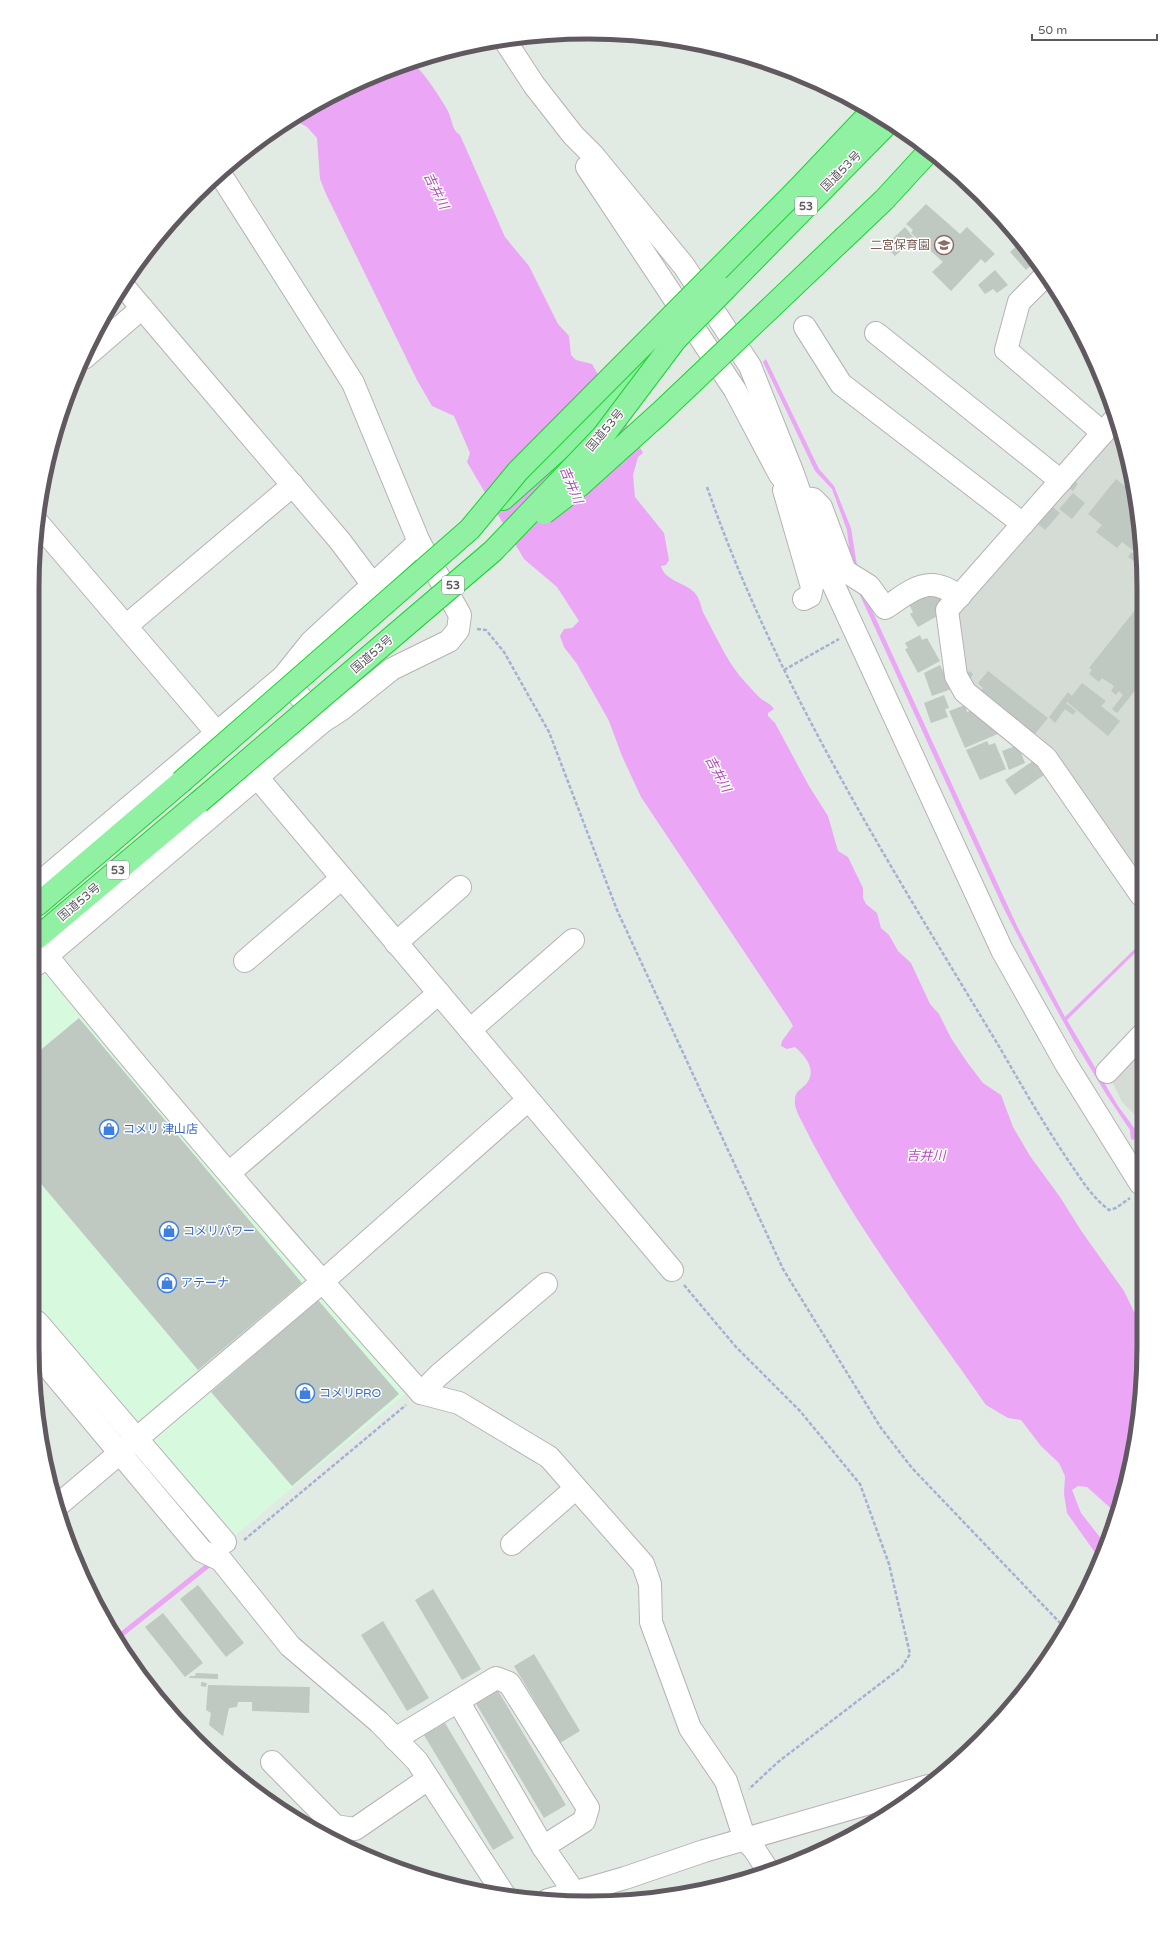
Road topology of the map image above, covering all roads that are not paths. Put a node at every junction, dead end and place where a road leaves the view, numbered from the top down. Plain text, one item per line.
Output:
1 (508, 45) edge
2 (867, 116) edge
3 (884, 127) edge
4 (573, 135) junction
5 (926, 155) edge
6 (223, 178) edge
7 (1042, 279) edge
8 (127, 291) edge
9 (142, 308) junction
10 (805, 327) dead end
11 (876, 333) dead end
12 (676, 339) junction
13 (94, 349) edge
14 (1110, 425) edge
15 (780, 475) junction
16 (1061, 481) junction
17 (293, 485) junction
18 (800, 498) junction
19 (1022, 524) junction
20 (43, 529) edge
21 (470, 529) junction
22 (419, 542) junction
23 (493, 551) junction
24 (373, 585) junction
25 (960, 596) junction
26 (804, 599) dead end
27 (126, 626) junction
28 (283, 677) junction
29 (322, 722) junction
30 (218, 733) junction
31 (257, 777) junction
32 (166, 830) junction
33 (342, 878) junction
34 (39, 883) edge
35 (460, 887) dead end
36 (1137, 889) edge
37 (39, 903) edge
38 (39, 919) edge
39 (573, 940) dead end
40 (396, 943) junction
41 (39, 951) edge
42 (245, 961) dead end
43 (439, 993) junction
44 (470, 1030) junction
45 (1137, 1040) edge
46 (1107, 1072) dead end
47 (528, 1100) junction
48 (229, 1173) junction
49 (1137, 1189) edge
50 (672, 1270) road end
51 (322, 1282) junction
52 (546, 1284) dead end
53 (39, 1324) edge
54 (39, 1357) edge
55 (421, 1393) junction
56 (137, 1439) junction
57 (120, 1454) junction
58 (576, 1489) junction
59 (62, 1502) edge
60 (512, 1544) dead end
61 (223, 1551) junction
62 (458, 1701) junction
63 (395, 1739) junction
64 (272, 1762) dead end
65 (428, 1779) junction
66 (908, 1792) edge
67 (749, 1844) junction
68 (543, 1847) junction
69 (765, 1867) edge
70 (500, 1888) edge
71 (574, 1892) junction
72 (563, 1895) edge

1 - 4 street
2 - 21 highway, bridge
3 - 12 highway, 国道53号 / 53, bridge
4 - 15 street
4 - 18 street
5 - 23 highway, bridge
6 - 22 street
7 - 14 street
8 - 9 street
9 - 13 street
9 - 17 street
10 - 19 street
11 - 16 street
12 - 21 highway, 国道53号 / 53, bridge
12 - 23 highway, 国道53号 / 53, bridge
14 - 16 street
15 - 18 street
15 - 26 street
16 - 19 street
17 - 24 street
17 - 27 street
18 - 25 street
18 - 49 street
19 - 25 street
20 - 27 street
21 - 37 highway, 国道53号 / 53, bridge
22 - 24 street
22 - 29 street
23 - 32 highway, 国道53号 / 53, bridge
24 - 28 street
25 - 36 street
27 - 30 street
28 - 29 street
28 - 30 street
29 - 31 street
30 - 34 street
31 - 33 street
31 - 41 street
32 - 38 highway
32 - 41 highway, 国道53号 / 53
33 - 40 street
33 - 42 street
35 - 40 street
39 - 44 street
40 - 43 street
41 - 48 street
43 - 44 street
43 - 48 street
44 - 47 street
45 - 46 street
47 - 50 street
47 - 51 street
48 - 51 street
51 - 55 street
51 - 56 street
52 - 55 street
53 - 56 street
54 - 57 street
55 - 58 street
56 - 57 street
56 - 61 street
57 - 59 street
57 - 61 street
58 - 60 street
58 - 67 street
61 - 63 street
62 - 63 street
62 - 68 street
62 - 68 street
63 - 65 street
64 - 65 street
65 - 70 street
66 - 67 street
67 - 69 street
67 - 71 street
68 - 71 street
71 - 72 street

